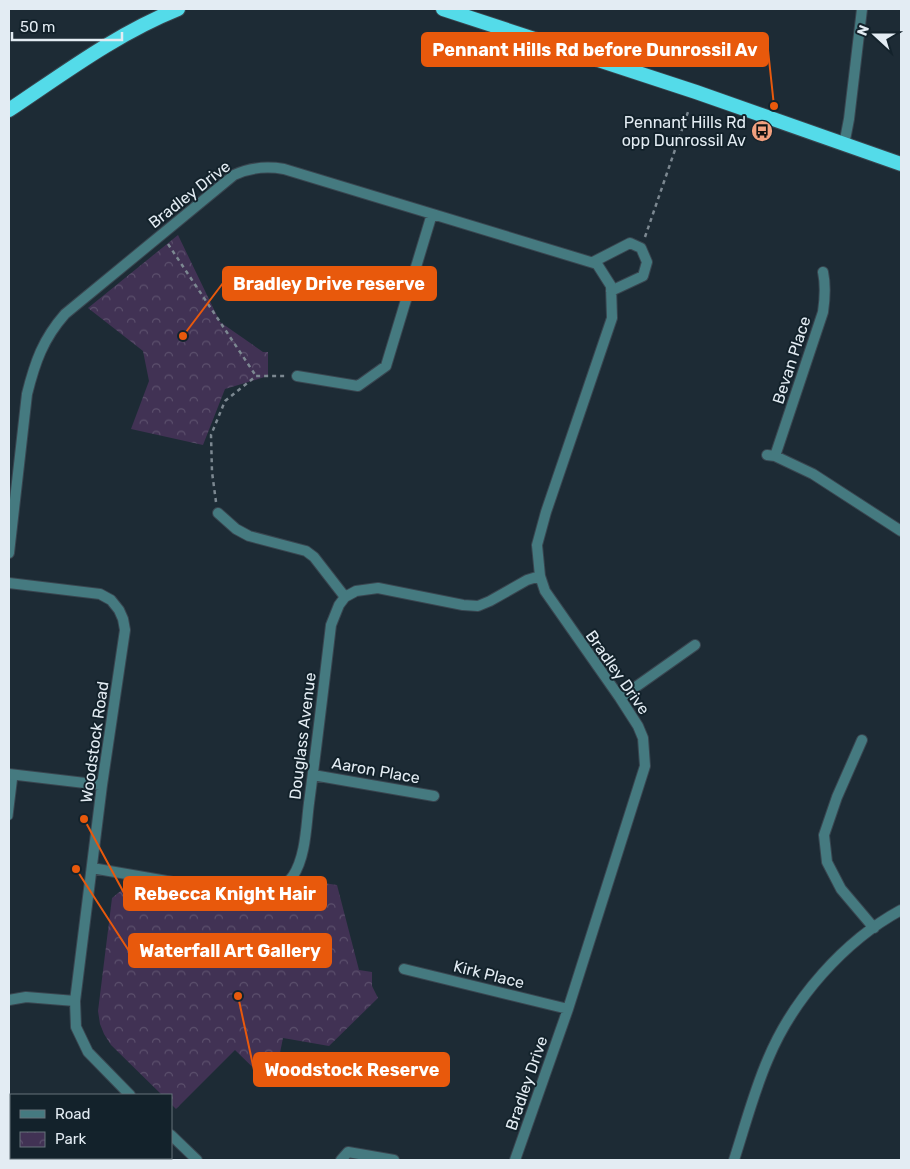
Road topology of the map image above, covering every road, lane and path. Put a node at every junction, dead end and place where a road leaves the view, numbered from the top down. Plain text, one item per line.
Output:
1 (178, 9) edge
2 (442, 9) edge
3 (862, 9) edge
4 (9, 110) edge
5 (688, 112) dead end
6 (844, 144) junction
7 (901, 164) edge
8 (432, 214) junction
9 (162, 234) junction
10 (641, 248) junction
11 (593, 262) junction
12 (823, 272) dead end
13 (612, 291) junction
14 (256, 376) junction
15 (297, 376) joint
16 (218, 513) joint
17 (901, 531) edge
18 (9, 553) edge
19 (540, 576) junction
20 (9, 583) edge
21 (345, 597) junction
22 (695, 644) dead end
23 (620, 698) junction
24 (862, 740) dead end
25 (11, 775) edge
26 (313, 775) junction
27 (102, 785) junction
28 (434, 796) dead end
29 (9, 816) edge
30 (92, 868) junction
31 (901, 910) edge
32 (874, 928) junction
33 (404, 968) dead end
34 (9, 1000) edge
35 (75, 1001) junction
36 (568, 1009) junction
37 (129, 1094) edge
38 (172, 1136) edge
39 (197, 1160) edge
40 (341, 1160) edge
41 (394, 1160) edge
42 (515, 1160) edge
43 (734, 1160) edge

1 - 4 highway
2 - 6 highway
3 - 6 street
5 - 10 path
6 - 7 highway
8 - 9 street, Bradley Drive
8 - 11 street, Bradley Drive
8 - 15 street
9 - 14 path
9 - 18 street, Bradley Drive
10 - 11 street
10 - 13 street
11 - 13 street, Bradley Drive
12 - 17 street, Bevan Place
13 - 19 street, Bradley Drive
14 - 15 path
14 - 16 path
16 - 21 street
19 - 21 street
19 - 23 street, Bradley Drive
20 - 27 street, Woodstock Road
21 - 26 street, Douglass Avenue
22 - 23 street
23 - 36 street, Bradley Drive
24 - 32 street
25 - 27 street
25 - 29 lane
26 - 28 street, Aaron Place
26 - 30 street, Douglass Avenue
27 - 30 street, Woodstock Road
30 - 35 street, Woodstock Road
31 - 32 street
32 - 43 street
33 - 36 street, Kirk Place
34 - 35 street
35 - 37 street, Woodstock Road
36 - 42 street, Bradley Drive
38 - 39 street
40 - 41 street

